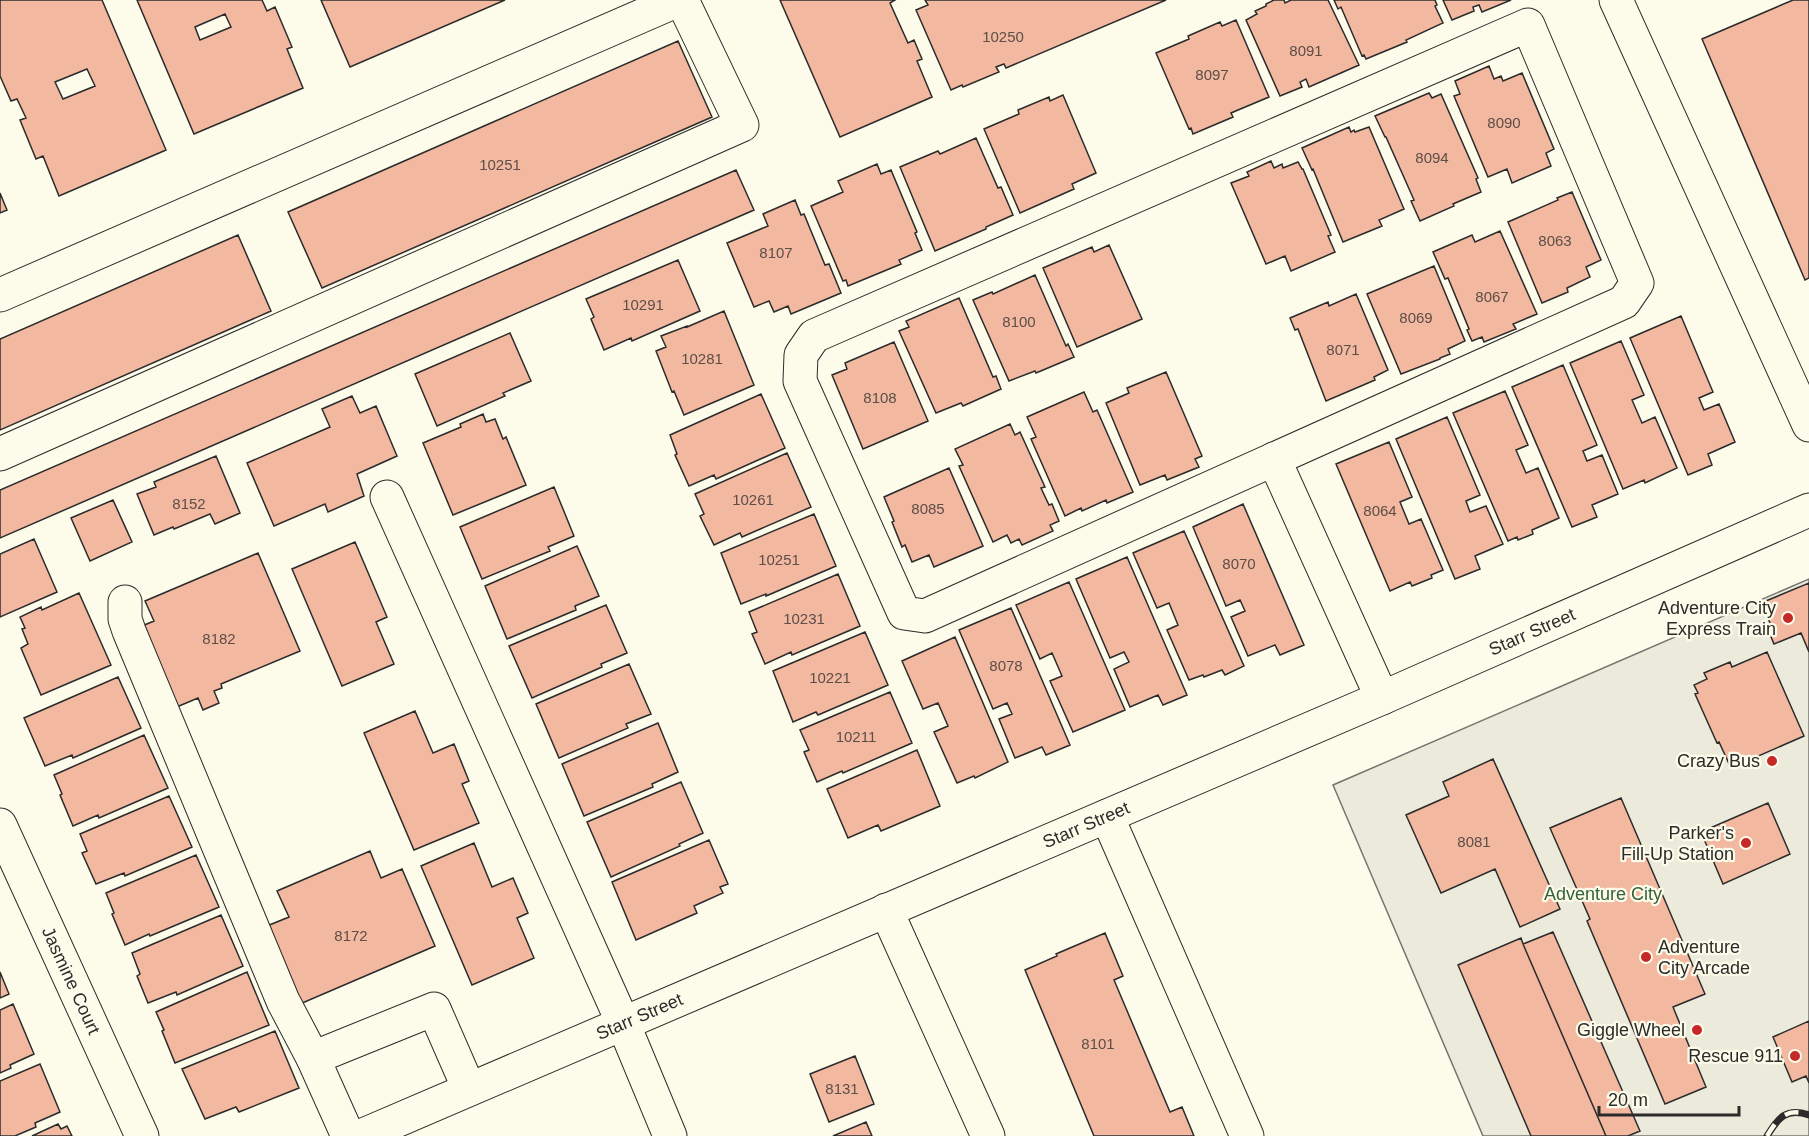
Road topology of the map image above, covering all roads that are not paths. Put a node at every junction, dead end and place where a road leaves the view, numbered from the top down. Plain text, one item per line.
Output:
1 (680, 0) edge
2 (1616, 0) edge
3 (0, 295) edge
4 (1809, 425) edge
5 (0, 454) edge
6 (1274, 459) junction
7 (387, 497) dead end
8 (1809, 510) edge
9 (125, 602) dead end
10 (1382, 698) junction
11 (1107, 816) junction
12 (0, 825) edge
13 (886, 910) junction
14 (623, 1023) junction
15 (313, 1058) junction
16 (469, 1089) junction
17 (142, 1136) edge
18 (358, 1136) edge
19 (670, 1136) edge
20 (988, 1136) edge
21 (1247, 1136) edge

1 - 3 street
1 - 5 street
2 - 4 street
6 - 6 street
6 - 10 street
7 - 14 street
8 - 10 street, Starr Street
9 - 15 street
10 - 11 street, Starr Street
11 - 13 street, Starr Street
11 - 21 street
12 - 17 street, Jasmine Court
13 - 14 street, Starr Street
13 - 20 street
14 - 16 street, Starr Street
14 - 19 street
15 - 16 street
15 - 18 street
16 - 18 street, Starr Street

